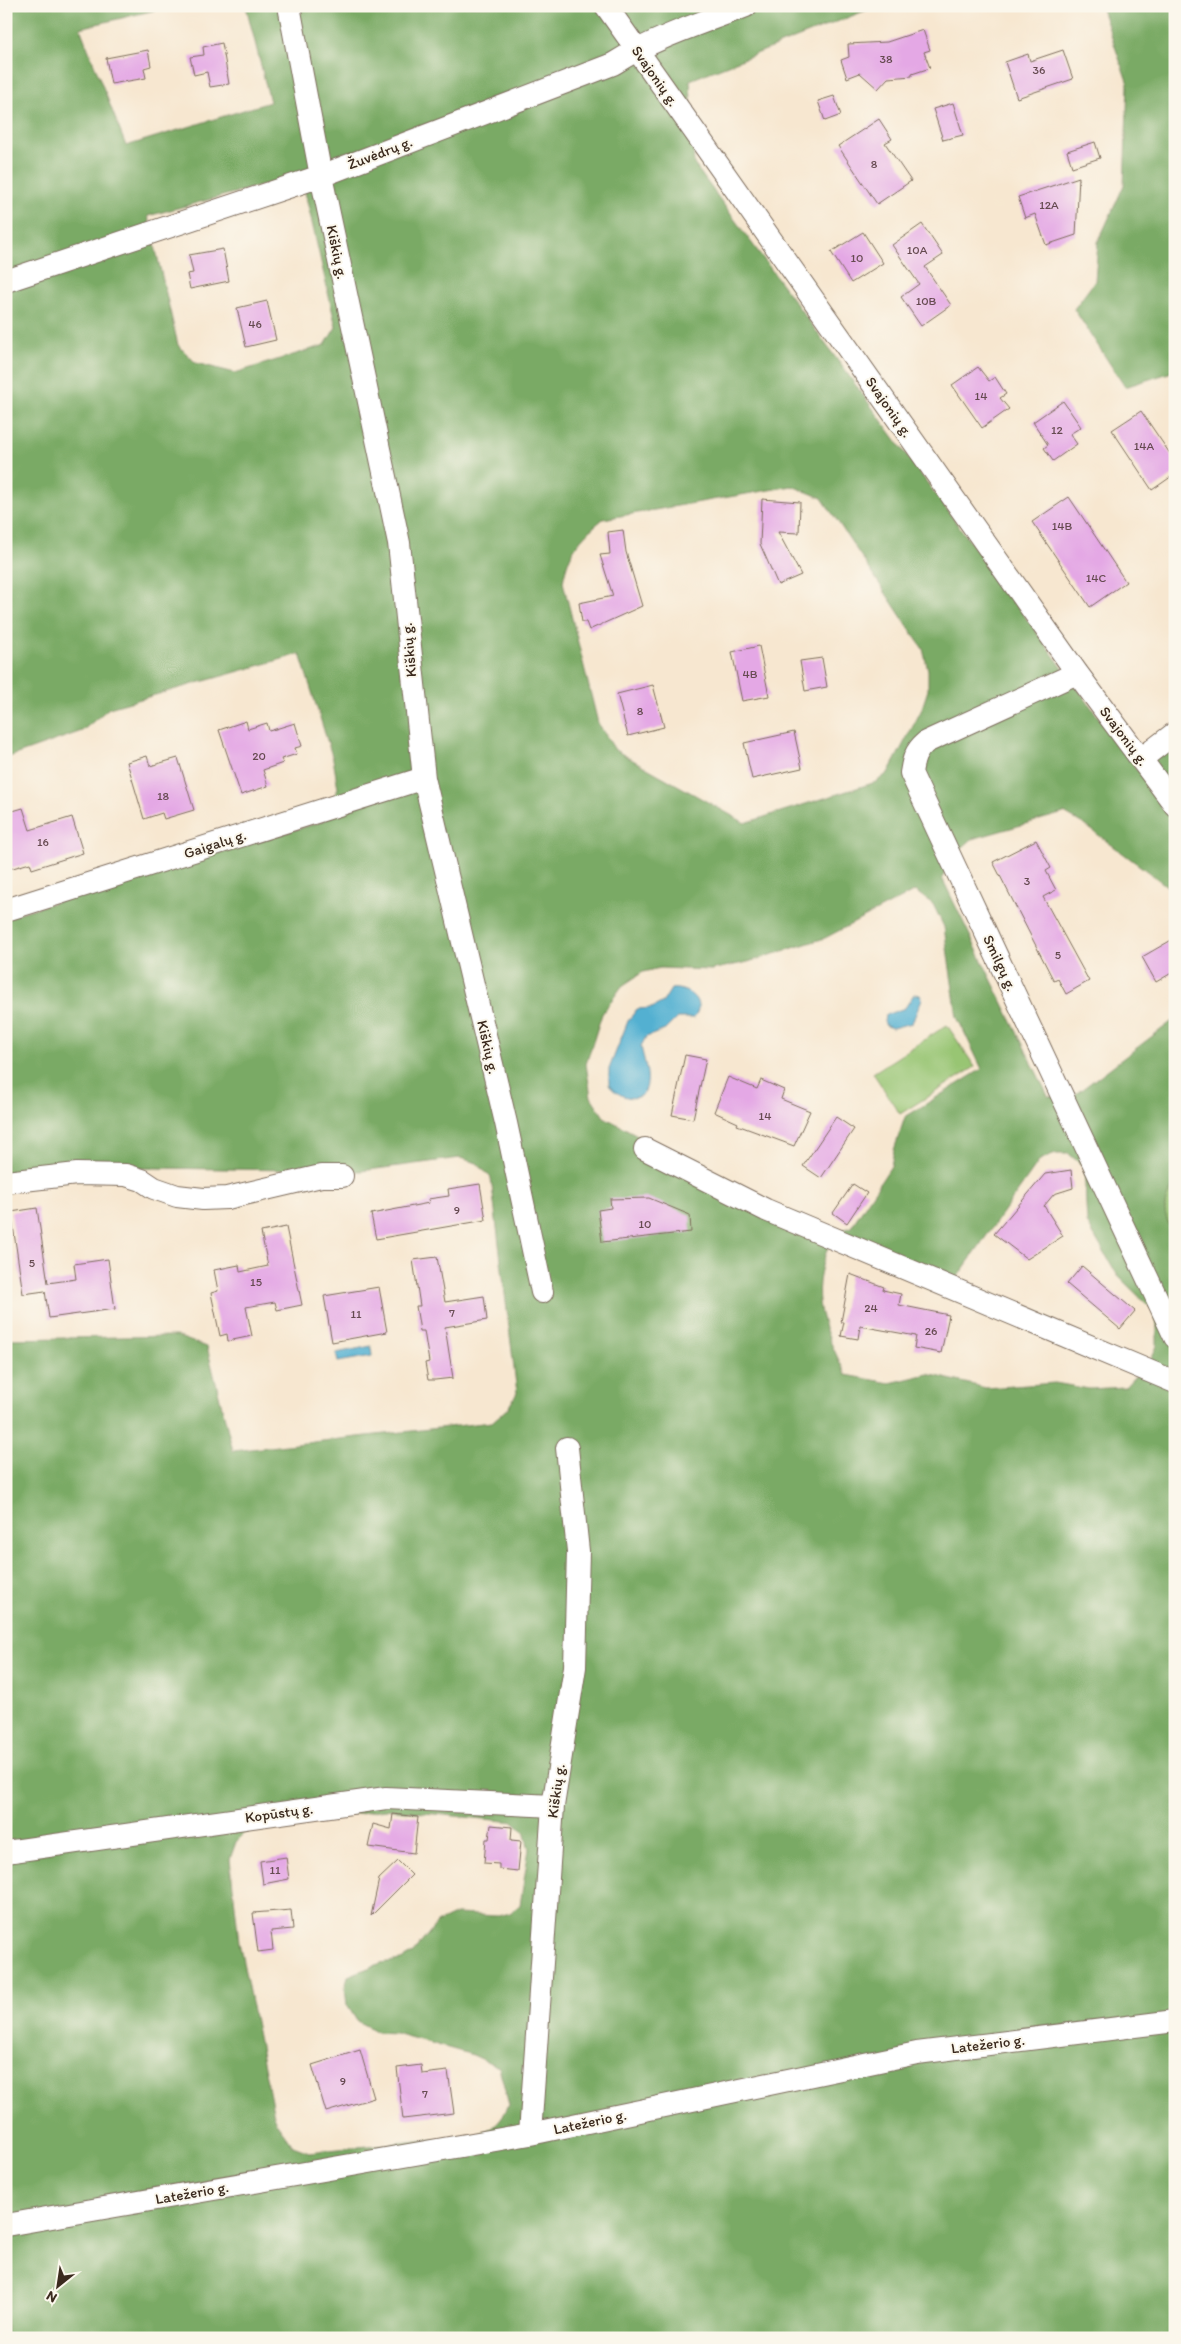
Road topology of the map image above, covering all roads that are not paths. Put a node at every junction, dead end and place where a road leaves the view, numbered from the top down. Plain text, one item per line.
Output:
1 (289, 6) edge
2 (606, 6) edge
3 (746, 6) edge
4 (636, 49) junction
5 (321, 176) junction
6 (6, 281) edge
7 (1077, 674) junction
8 (1175, 733) edge
9 (1141, 758) junction
10 (424, 778) junction
11 (1175, 805) edge
12 (6, 910) edge
13 (645, 1149) dead end
14 (342, 1176) dead end
15 (6, 1182) edge
16 (542, 1292) dead end
17 (1175, 1337) edge
18 (1175, 1382) edge
19 (567, 1448) dead end
20 (553, 1806) junction
21 (6, 1852) edge
22 (1175, 2021) edge
23 (530, 2134) junction
24 (6, 2226) edge

1 - 5 street, Kiškių g.
2 - 4 street, Svajonių g.
3 - 4 street, Žuvėdrų g.
4 - 5 street, Žuvėdrų g.
4 - 7 street, Svajonių g.
5 - 6 street, Žuvėdrų g.
5 - 10 street, Kiškių g.
7 - 9 street, Svajonių g.
7 - 17 street, Smilgų g.
8 - 9 street
9 - 11 street, Svajonių g.
10 - 12 street, Gaigalų g.
10 - 16 street, Kiškių g.
13 - 18 street
14 - 15 street
19 - 20 street, Kiškių g.
20 - 21 street, Kopūstų g.
20 - 23 street, Kiškių g.
22 - 23 street, Latežerio g.
23 - 24 street, Latežerio g.

